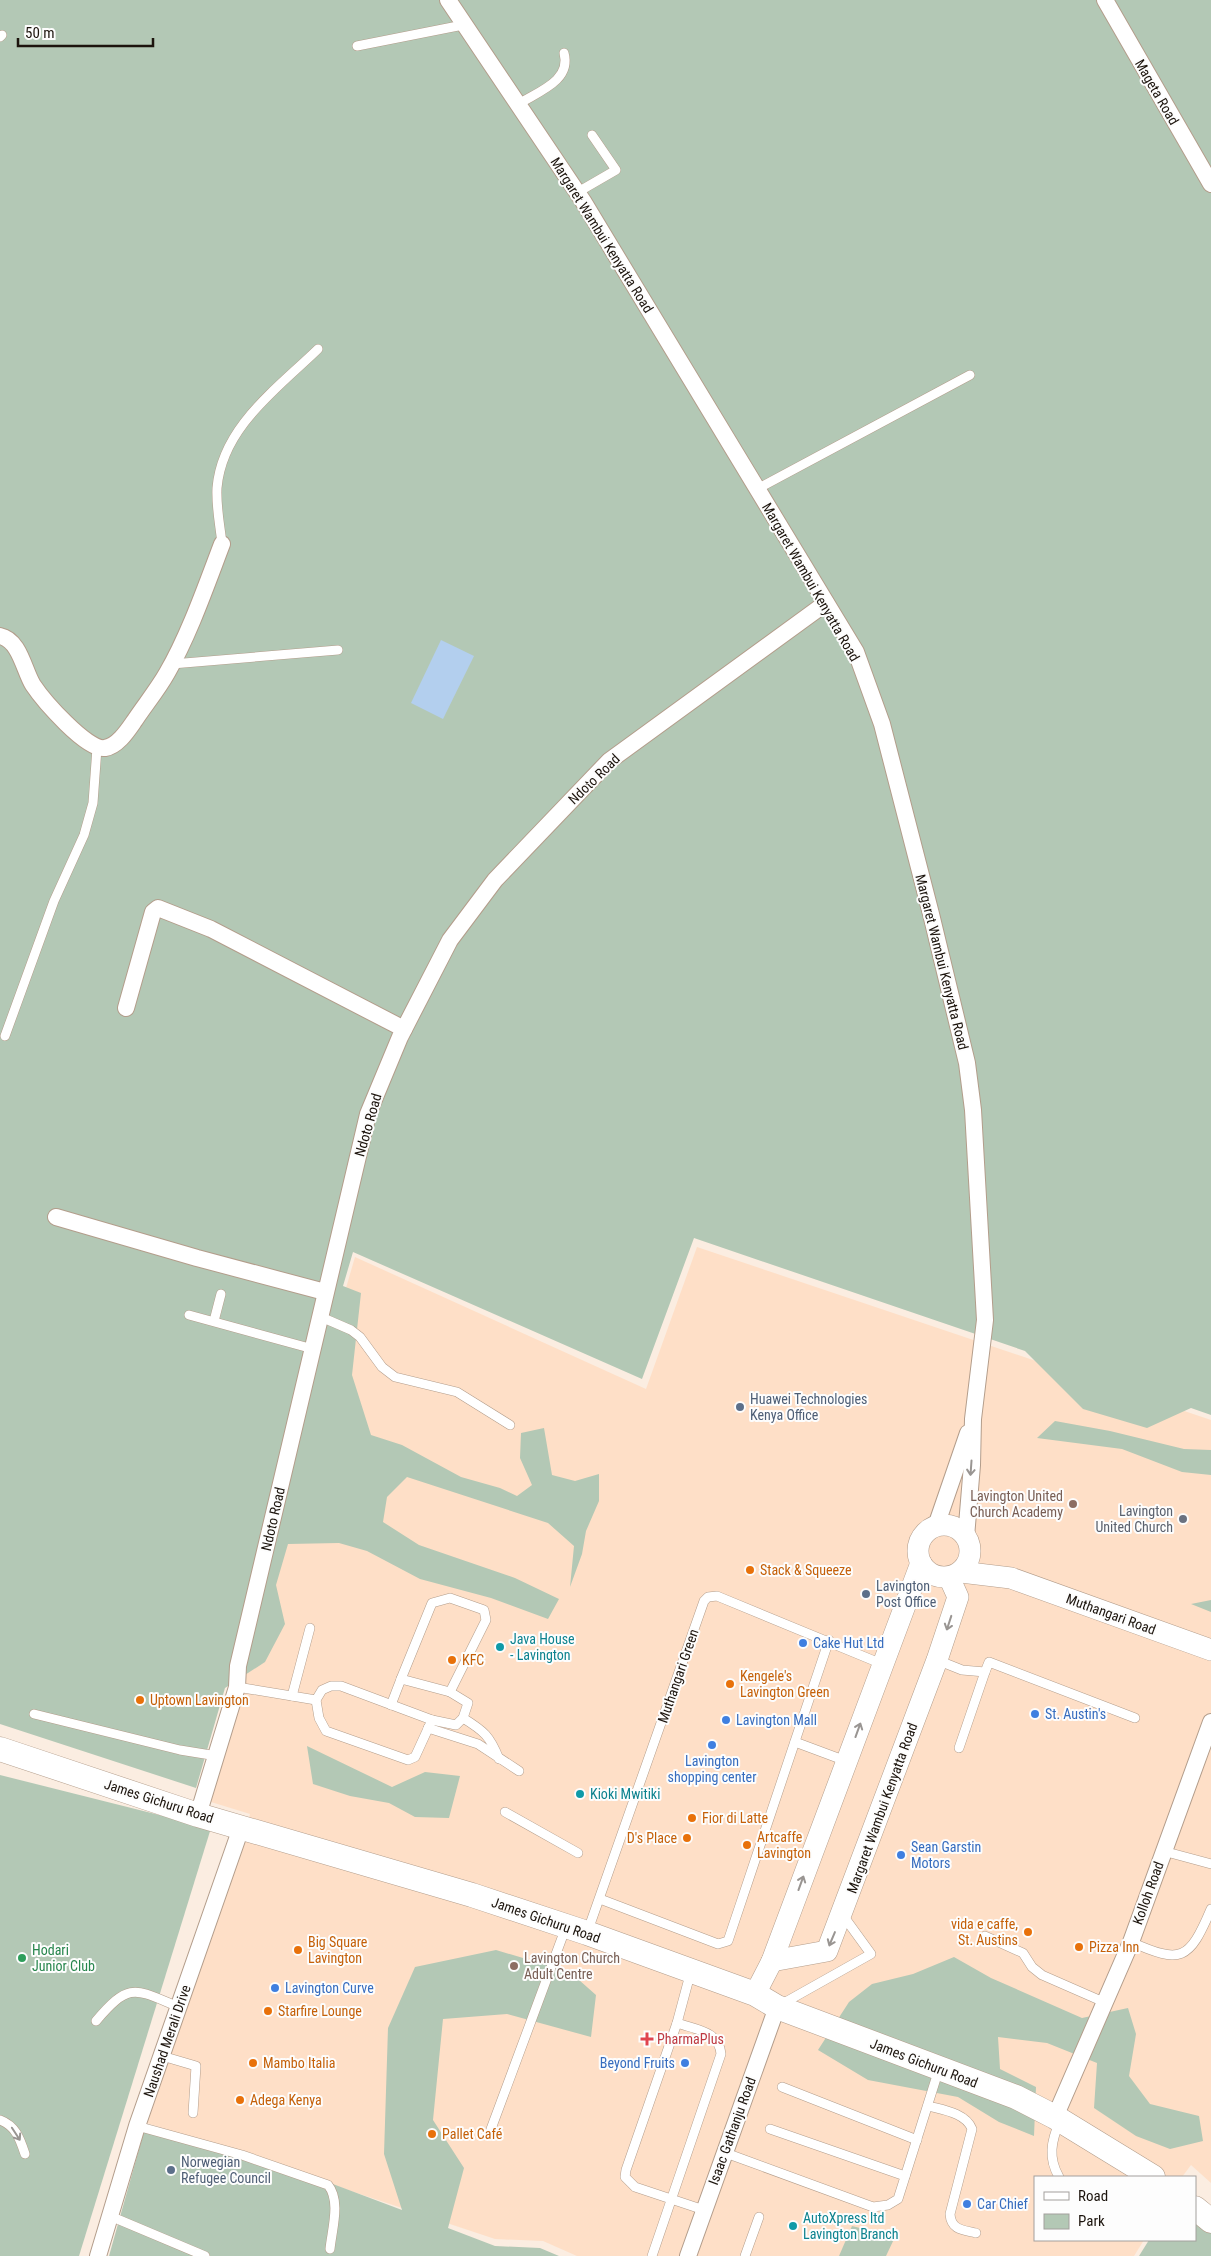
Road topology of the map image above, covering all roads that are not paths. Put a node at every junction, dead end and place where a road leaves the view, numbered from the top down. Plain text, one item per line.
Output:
1 (448, 0) edge
2 (1105, 0) edge
3 (464, 25) junction
4 (357, 46) dead end
5 (564, 53) dead end
6 (517, 104) junction
7 (592, 135) dead end
8 (1211, 184) edge
9 (578, 192) junction
10 (318, 349) dead end
11 (970, 376) dead end
12 (757, 489) junction
13 (222, 544) joint
14 (826, 603) junction
15 (0, 636) edge
16 (338, 650) dead end
17 (172, 664) junction
18 (96, 748) junction
19 (126, 1008) dead end
20 (404, 1029) junction
21 (5, 1036) dead end
22 (56, 1217) dead end
23 (325, 1292) junction
24 (221, 1294) dead end
25 (189, 1315) dead end
26 (321, 1317) junction
27 (214, 1321) junction
28 (313, 1349) junction
29 (973, 1419) junction
30 (510, 1425) dead end
31 (936, 1526) junction
32 (968, 1544) junction
33 (920, 1563) junction
34 (955, 1574) junction
35 (1011, 1578) junction
36 (310, 1628) dead end
37 (829, 1640) junction
38 (1211, 1650) edge
39 (937, 1660) junction
40 (882, 1664) junction
41 (985, 1672) junction
42 (401, 1679) junction
43 (237, 1687) junction
44 (450, 1692) junction
45 (292, 1696) junction
46 (316, 1700) junction
47 (391, 1705) junction
48 (34, 1714) dead end
49 (463, 1718) junction
50 (1135, 1718) dead end
51 (1211, 1722) edge
52 (430, 1724) junction
53 (795, 1742) junction
54 (959, 1748) dead end
55 (0, 1749) edge
56 (217, 1756) junction
57 (500, 1759) junction
58 (846, 1761) junction
59 (520, 1772) dead end
60 (505, 1812) dead end
61 (198, 1815) junction
62 (241, 1828) junction
63 (1163, 1851) junction
64 (578, 1853) dead end
65 (1211, 1864) edge
66 (600, 1899) junction
67 (1211, 1909) edge
68 (842, 1914) junction
69 (576, 1930) junction
70 (985, 1936) dead end
71 (1131, 1942) junction
72 (772, 1961) junction
73 (691, 1971) junction
74 (755, 1994) junction
75 (1106, 2003) junction
76 (179, 2007) junction
77 (777, 2007) junction
78 (96, 2021) dead end
79 (678, 2023) junction
80 (162, 2056) junction
81 (939, 2068) junction
82 (782, 2087) dead end
83 (928, 2106) junction
84 (194, 2113) dead end
85 (1058, 2119) junction
86 (0, 2120) edge
87 (137, 2126) junction
88 (491, 2129) dead end
89 (770, 2129) dead end
90 (917, 2140) junction
91 (723, 2152) junction
92 (25, 2154) dead end
93 (1145, 2175) edge
94 (905, 2176) junction
95 (1058, 2176) edge
96 (671, 2200) junction
97 (1196, 2209) edge
98 (704, 2210) junction
99 (110, 2216) junction
100 (759, 2217) dead end
101 (1211, 2221) edge
102 (976, 2233) dead end
103 (330, 2249) dead end
104 (98, 2256) edge
105 (205, 2256) edge
106 (652, 2256) edge
107 (688, 2256) edge
108 (745, 2256) edge

1 - 3 street, Margaret Wambui Kenyatta Road
2 - 8 street, Mageta Road
3 - 4 lane
3 - 6 street, Margaret Wambui Kenyatta Road
5 - 6 lane
6 - 9 street, Margaret Wambui Kenyatta Road
7 - 9 lane
9 - 12 street, Margaret Wambui Kenyatta Road
10 - 13 lane
11 - 12 lane
12 - 14 street, Margaret Wambui Kenyatta Road
13 - 17 street
14 - 20 street, Ndoto Road
14 - 29 street, Margaret Wambui Kenyatta Road
15 - 18 street
16 - 17 lane
17 - 18 street
18 - 21 lane
19 - 20 street
20 - 23 street, Ndoto Road
22 - 23 street
23 - 26 street, Ndoto Road
24 - 27 lane
25 - 27 lane
26 - 28 street, Ndoto Road
26 - 30 lane
27 - 28 lane
28 - 43 street, Ndoto Road
29 - 31 street, Margaret Wambui Kenyatta Road
29 -> 32 street, Margaret Wambui Kenyatta Road
31 - 32 street
31 - 33 street
32 - 34 street
32 - 35 street, Muthangari Road
33 - 34 street
33 - 40 street
34 - 35 street, Muthangari Road
34 -> 39 street, Margaret Wambui Kenyatta Road
35 - 38 street, Muthangari Road
36 - 45 lane
37 - 40 lane, Muthangari Green
37 - 53 lane
37 - 66 lane, Muthangari Green
39 - 41 lane
39 - 68 street, Margaret Wambui Kenyatta Road
58 -> 40 street
41 - 50 lane
41 - 54 lane
42 - 44 lane
42 - 44 lane
42 - 47 lane
43 - 45 lane
43 - 56 street, Ndoto Road
44 - 49 lane
45 - 46 lane
46 - 47 lane
46 - 52 lane
47 - 52 lane
48 - 56 lane
49 - 52 lane
49 - 57 lane
51 - 63 street, Kolloh Road
52 - 57 lane
53 - 58 lane
53 - 66 lane
55 - 61 main road, James Gichuru Road
56 - 61 street, Ndoto Road
57 - 59 lane
72 -> 58 street
60 - 64 lane
61 - 62 main road, James Gichuru Road
62 - 69 main road, James Gichuru Road
62 - 76 street, Naushad Merali Drive
63 - 65 lane
63 - 71 street, Kolloh Road
66 - 69 lane, Muthangari Green
67 - 71 lane
68 -> 72 street, Margaret Wambui Kenyatta Road
68 - 77 lane
69 - 73 main road, James Gichuru Road
69 - 88 lane, Muthangari Green
70 - 75 lane
71 - 75 street, Kolloh Road
72 - 74 street
73 - 74 main road, James Gichuru Road
73 - 79 lane
74 - 77 main road, James Gichuru Road
75 - 85 street, Kolloh Road
76 - 78 lane
76 - 80 street, Naushad Merali Drive
77 - 81 main road, James Gichuru Road
77 - 91 street, Isaac Gathanju Road
79 - 96 lane
79 - 96 lane
80 - 84 lane
80 - 87 street, Naushad Merali Drive
81 - 83 lane
81 - 85 main road, James Gichuru Road
82 - 90 lane
83 - 90 lane
83 - 102 lane
85 - 93 main road, James Gichuru Road
85 - 95 lane
86 -> 92 lane
87 - 99 street, Naushad Merali Drive
87 - 103 lane
89 - 94 lane
90 - 94 lane
91 - 94 lane
91 - 98 street, Isaac Gathanju Road
96 - 98 lane
96 - 106 lane
97 - 101 main road
98 - 107 street, Isaac Gathanju Road
99 - 104 street, Naushad Merali Drive
99 - 105 lane
100 - 108 lane

